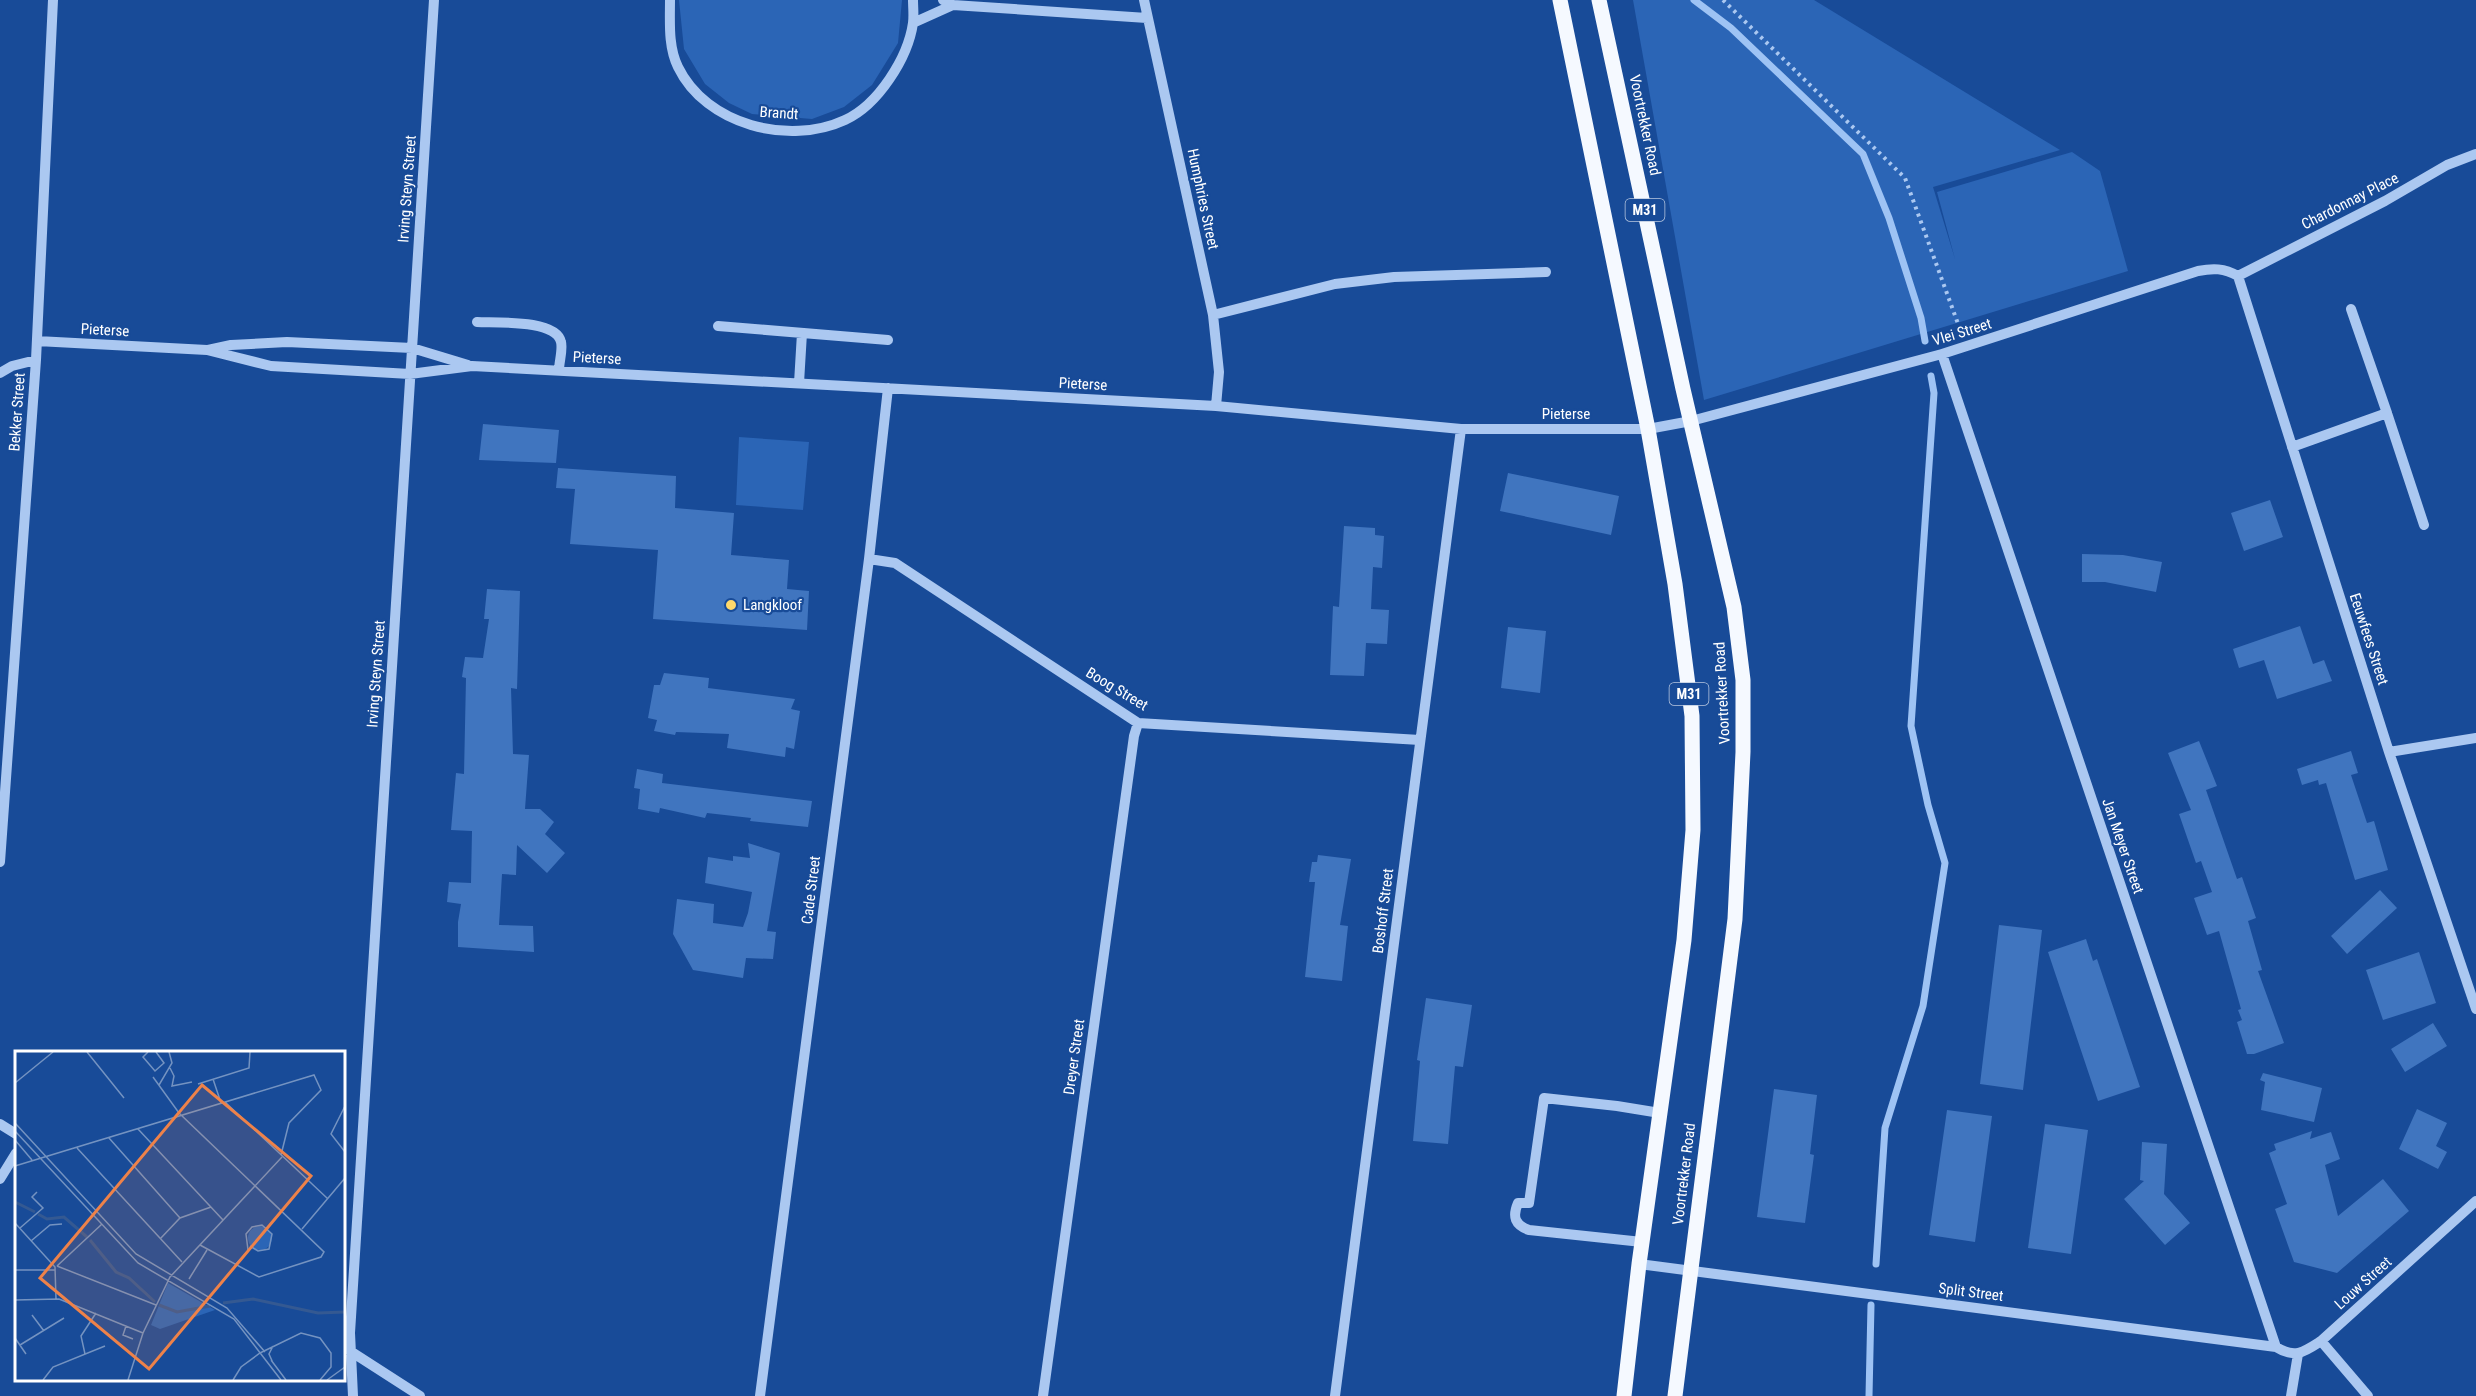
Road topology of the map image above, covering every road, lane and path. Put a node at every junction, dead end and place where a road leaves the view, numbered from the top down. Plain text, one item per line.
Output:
1 (53, 0) edge
2 (434, 0) edge
3 (670, 0) edge
4 (913, 0) edge
5 (1144, 0) edge
6 (1560, 0) edge
7 (1599, 0) edge
8 (1723, 0) edge
9 (948, 2) edge
10 (1147, 18) junction
11 (913, 23) junction
12 (2476, 154) edge
13 (1546, 272) dead end
14 (2238, 276) junction
15 (2351, 309) dead end
16 (1213, 315) junction
17 (477, 322) dead end
18 (718, 326) dead end
19 (802, 333) junction
20 (888, 340) dead end
21 (37, 341) junction
22 (1966, 346) junction
23 (412, 348) junction
24 (207, 350) junction
25 (1942, 354) junction
26 (36, 360) junction
27 (472, 366) junction
28 (558, 370) junction
29 (0, 373) edge
30 (410, 374) junction
31 (799, 383) junction
32 (888, 388) junction
33 (1216, 406) junction
34 (2387, 413) junction
35 (1691, 421) junction
36 (1461, 429) junction
37 (1648, 429) junction
38 (2292, 447) junction
39 (2424, 525) dead end
40 (869, 559) junction
41 (1138, 723) junction
42 (2476, 738) edge
43 (1420, 740) junction
44 (2390, 752) junction
45 (0, 862) edge
46 (2476, 1009) edge
47 (1660, 1113) junction
48 (0, 1124) edge
49 (15, 1133) edge
50 (15, 1155) edge
51 (0, 1179) edge
52 (2476, 1201) edge
53 (1642, 1242) junction
54 (1639, 1264) junction
55 (1690, 1270) junction
56 (2321, 1341) junction
57 (2276, 1347) junction
58 (346, 1348) edge
59 (2298, 1354) junction
60 (353, 1396) edge
61 (420, 1396) edge
62 (760, 1396) edge
63 (1043, 1396) edge
64 (1335, 1396) edge
65 (1624, 1396) edge
66 (1675, 1396) edge
67 (2291, 1396) edge
68 (2368, 1396) edge

1 - 21 street, Bekker Street
2 - 23 street, Irving Steyn Street
3 - 11 street, Brandt
4 - 11 street, Brandt
5 - 10 street, Humphries Street
6 - 37 main road, Voortrekker Road / M31
7 - 35 main road, Voortrekker Road / M31
8 - 22 path
9 - 10 street
9 - 11 street
10 - 16 street, Humphries Street
12 - 14 street, Chardonnay Place
13 - 16 street
14 - 22 street, Vlei Street
14 - 38 street, Eeuwfees Street
15 - 34 street
16 - 33 street, Humphries Street
17 - 28 street
18 - 19 street
19 - 20 street
19 - 31 street
21 - 24 street, Pieterse
21 - 26 street, Bekker Street
22 - 25 street, Vlei Street
23 - 24 street, Pieterse
23 - 27 street, Pieterse
23 - 30 street, Irving Steyn Street
24 - 30 street, Pieterse
25 - 35 street, Vlei Street
25 - 57 street, Jan Meyer Street
26 - 29 street
26 - 45 street, Bekker Street
27 - 28 street, Pieterse
27 - 30 street, Pieterse
28 - 31 street, Pieterse
30 - 58 street, Irving Steyn Street
31 - 32 street, Pieterse
32 - 33 street, Pieterse
32 - 40 street, Cade Street
33 - 36 street, Pieterse
34 - 38 street
34 - 39 street
35 - 37 street, Pieterse
35 - 55 main road, Voortrekker Road / M31
36 - 37 street, Pieterse
36 - 43 street, Boshoff Street
37 - 47 main road, Voortrekker Road / M31
38 - 44 street, Eeuwfees Street
40 - 41 street, Boog Street
40 - 62 street, Cade Street
41 - 43 street, Boog Street
41 - 63 street, Dreyer Street
42 - 44 street
43 - 64 street, Boshoff Street
44 - 46 street, Eeuwfees Street
47 - 53 main road, Voortrekker Road / M31
47 - 53 street
48 - 49 street
50 - 51 street
52 - 56 street, Louw Street
53 - 54 main road, Voortrekker Road / M31
54 - 55 street, Split Street
54 - 65 main road, Voortrekker Road / M31
55 - 57 street, Split Street
55 - 66 main road, Voortrekker Road / M31
56 - 59 street, Louw Street
56 - 68 street
57 - 59 street, Split Street
58 - 60 street, Irving Steyn Street
58 - 61 street
59 - 67 street

